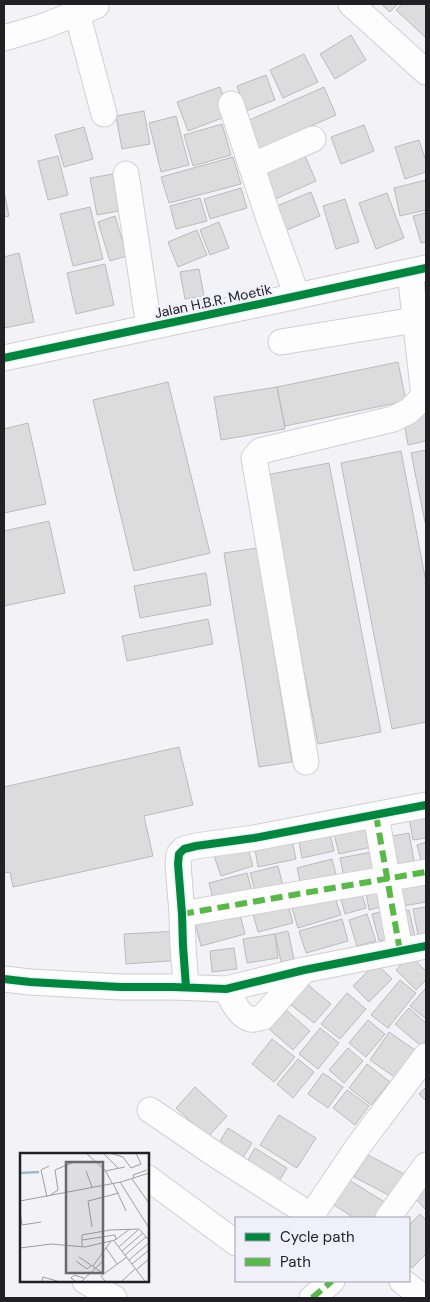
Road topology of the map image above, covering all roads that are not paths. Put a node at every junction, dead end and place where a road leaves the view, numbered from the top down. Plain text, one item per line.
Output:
1 (351, 4) edge
2 (8, 38) edge
3 (426, 72) edge
4 (231, 104) dead end
5 (104, 114) dead end
6 (314, 139) dead end
7 (251, 166) junction
8 (126, 174) dead end
9 (419, 269) edge
10 (298, 296) junction
11 (149, 327) junction
12 (419, 328) edge
13 (281, 342) dead end
14 (4, 358) edge
15 (425, 396) edge
16 (306, 762) dead end
17 (426, 805) edge
18 (376, 815) junction
19 (426, 872) edge
20 (387, 878) junction
21 (182, 914) junction
22 (426, 946) edge
23 (400, 951) junction
24 (304, 970) junction
25 (4, 979) edge
26 (186, 987) junction
27 (226, 989) junction
28 (426, 1056) edge
29 (150, 1110) dead end
30 (426, 1165) edge
31 (149, 1179) edge
32 (304, 1215) edge
33 (389, 1217) edge
34 (235, 1242) edge
35 (87, 1282) edge
36 (331, 1282) edge
37 (403, 1282) edge
38 (114, 1298) edge
39 (312, 1298) edge
40 (424, 1298) edge

1 - 3 street
2 - 5 street
4 - 7 street
6 - 7 street
7 - 10 street
8 - 11 street
9 - 10 street, Jalan H.B.R. Moetik
9 - 12 street
10 - 11 street, Jalan H.B.R. Moetik
11 - 14 street, Jalan H.B.R. Moetik
12 - 13 street
12 - 15 street
15 - 16 street
17 - 18 street
18 - 20 street
18 - 21 street
19 - 20 street
20 - 21 street
20 - 23 street
21 - 26 street
22 - 23 street
23 - 24 street
24 - 27 street
24 - 27 street
25 - 26 street
26 - 27 street
28 - 32 street
29 - 32 street
30 - 33 street
31 - 34 street
35 - 38 street
36 - 39 street
37 - 40 street

